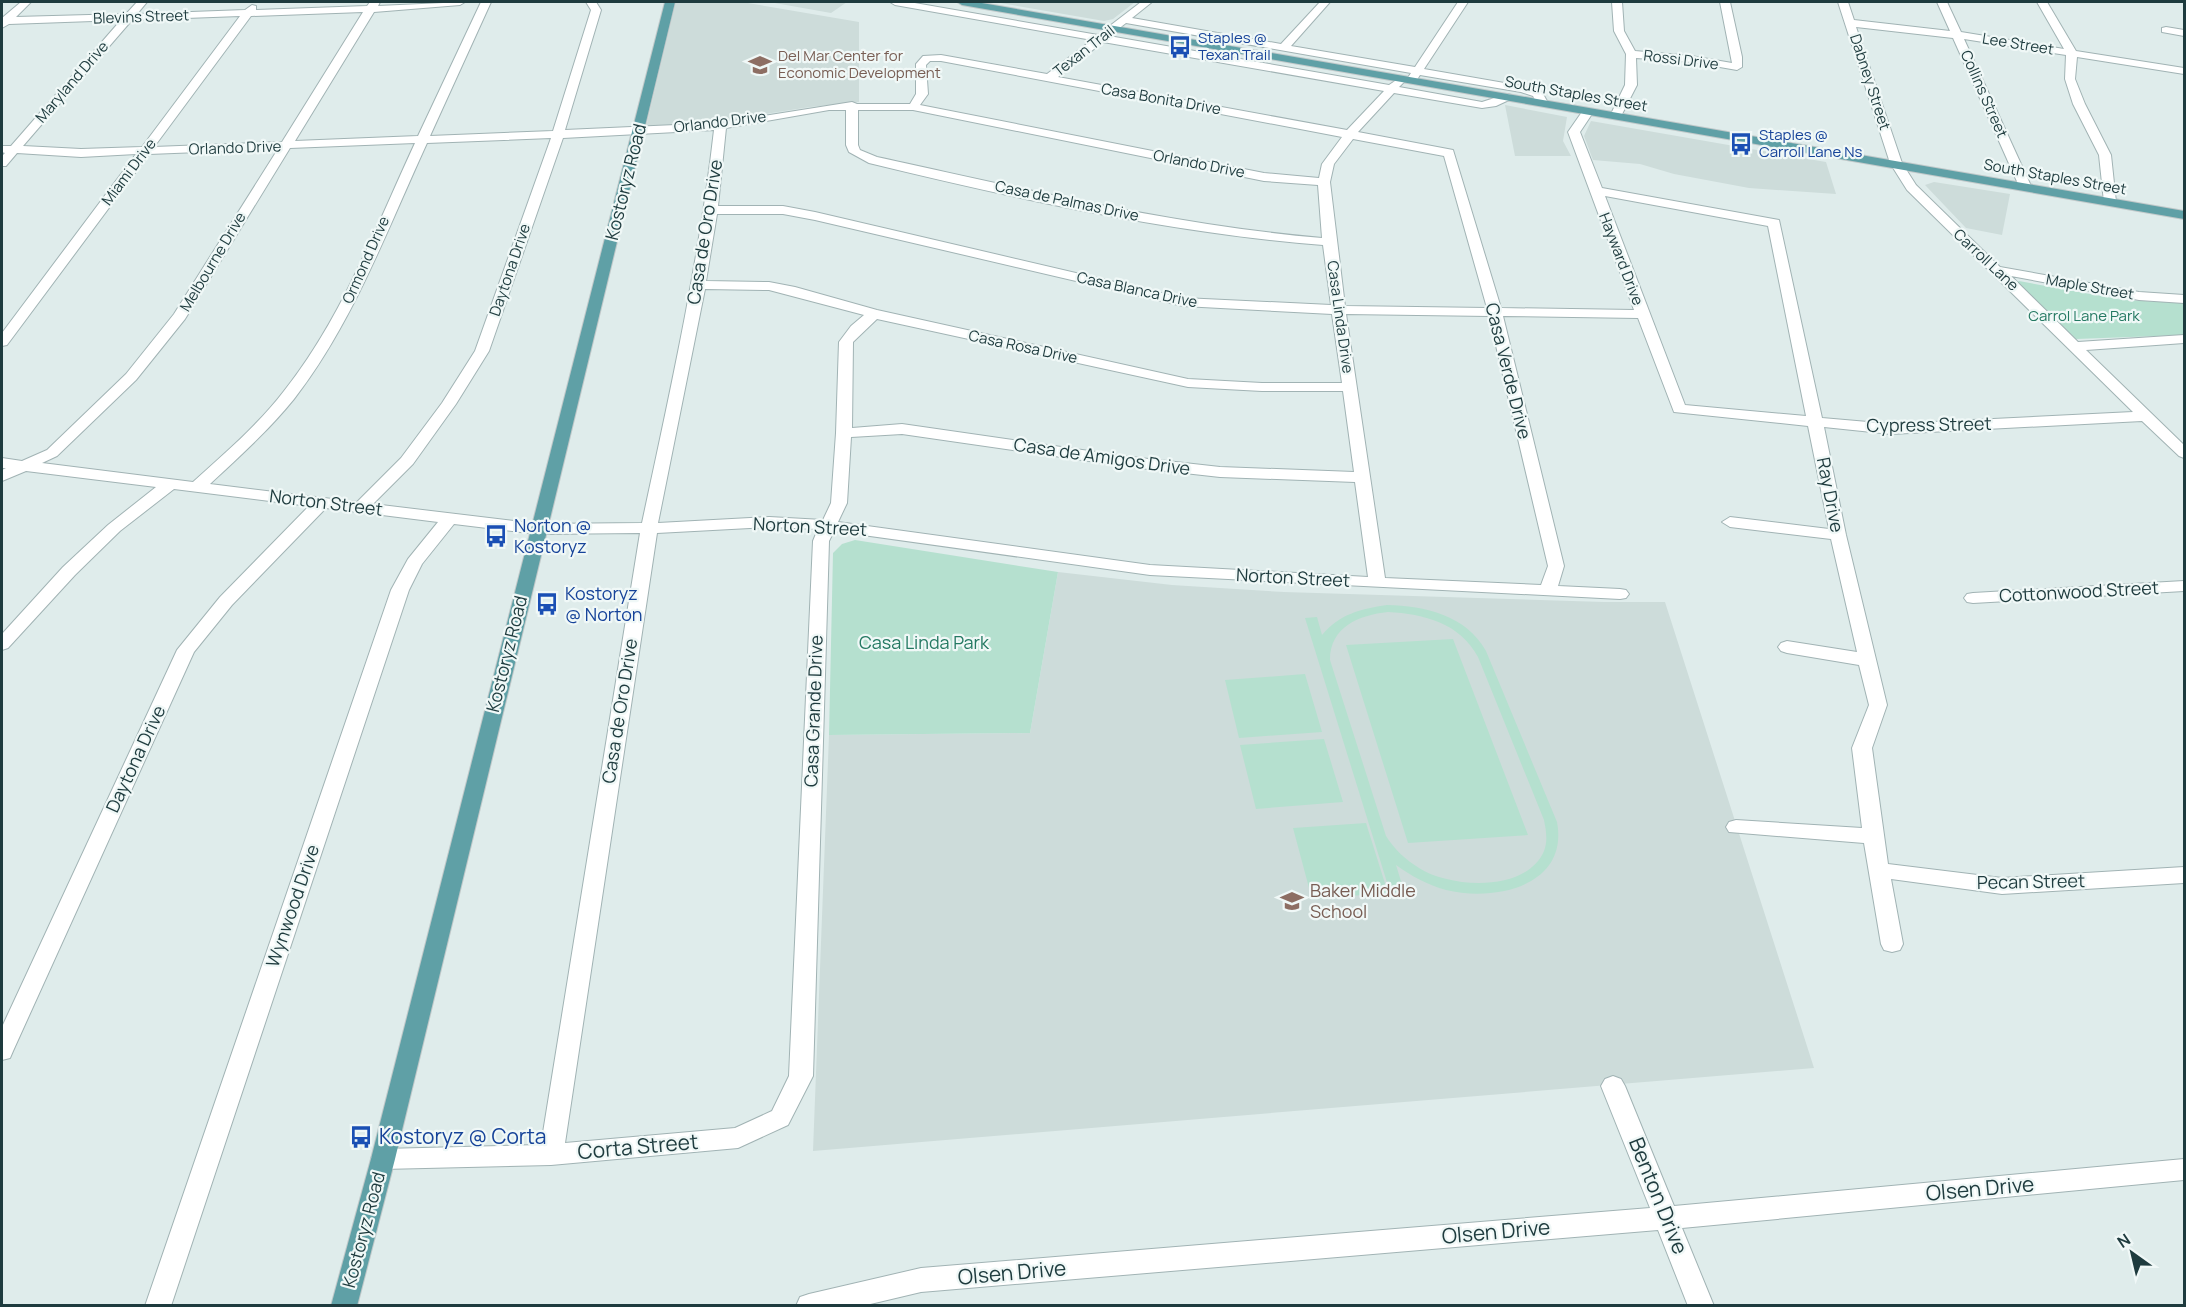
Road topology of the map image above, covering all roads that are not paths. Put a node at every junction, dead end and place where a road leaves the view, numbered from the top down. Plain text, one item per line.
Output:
1 (26, 2) edge
2 (142, 2) edge
3 (257, 2) edge
4 (460, 2) edge
5 (486, 2) edge
6 (591, 2) edge
7 (670, 2) edge
8 (895, 2) edge
9 (962, 2) edge
10 (1147, 2) edge
11 (1325, 2) edge
12 (1463, 2) edge
13 (1617, 2) edge
14 (1725, 2) edge
15 (1843, 2) edge
16 (1942, 2) edge
17 (2042, 2) edge
18 (372, 5) edge
19 (246, 14) junction
20 (128, 18) junction
21 (3, 22) edge
22 (1852, 23) junction
23 (1119, 24) junction
24 (2166, 30) dead end
25 (2184, 33) edge
26 (1958, 35) junction
27 (1101, 38) junction
28 (1283, 48) junction
29 (2072, 53) junction
30 (1631, 54) junction
31 (2184, 71) edge
32 (1049, 78) junction
33 (1405, 80) junction
34 (1507, 97) junction
35 (1542, 103) junction
36 (852, 105) junction
37 (913, 107) junction
38 (1588, 111) junction
39 (1616, 116) junction
40 (720, 126) junction
41 (640, 130) junction
42 (1352, 133) junction
43 (558, 135) junction
44 (421, 139) junction
45 (284, 146) junction
46 (15, 148) junction
47 (2, 149) edge
48 (145, 151) junction
49 (1449, 153) joint
50 (2, 163) edge
51 (1896, 163) junction
52 (1324, 182) junction
53 (2025, 186) junction
54 (1595, 191) junction
55 (2110, 202) junction
56 (711, 210) junction
57 (2184, 215) edge
58 (1329, 242) junction
59 (1997, 270) junction
60 (699, 285) junction
61 (2184, 299) edge
62 (1339, 310) junction
63 (1495, 312) junction
64 (874, 314) junction
65 (1643, 314) junction
66 (2184, 339) edge
67 (2, 342) edge
68 (2077, 346) junction
69 (1350, 387) junction
70 (1679, 409) joint
71 (2144, 416) junction
72 (1816, 422) junction
73 (844, 433) junction
74 (2182, 447) edge
75 (2, 463) edge
76 (27, 466) junction
77 (2, 476) edge
78 (1361, 477) junction
79 (170, 484) junction
80 (197, 487) junction
81 (322, 502) junction
82 (361, 507) junction
83 (450, 518) junction
84 (1730, 522) dead end
85 (828, 525) junction
86 (649, 528) junction
87 (538, 529) junction
88 (1838, 535) junction
89 (1377, 582) junction
90 (2184, 586) edge
91 (1548, 590) junction
92 (1620, 594) dead end
93 (1973, 598) dead end
94 (2, 644) edge
95 (1787, 647) dead end
96 (1867, 660) junction
97 (1736, 827) dead end
98 (1873, 836) junction
99 (1879, 870) junction
100 (2184, 875) edge
101 (1892, 944) dead end
102 (2, 1051) edge
103 (1613, 1086) dead end
104 (780, 1118) joint
105 (551, 1155) junction
106 (383, 1159) junction
107 (2184, 1170) edge
108 (1668, 1218) junction
109 (158, 1305) edge
110 (344, 1305) edge
111 (809, 1305) edge
112 (1701, 1305) edge

1 - 21 street
2 - 20 street, Maryland Drive
3 - 19 street, Miami Drive
4 - 18 street, Blevins Street
5 - 44 street, Ormond Drive
6 - 43 street, Daytona Drive
7 - 41 main road, Kostoryz Road
8 - 27 street
9 - 23 main road, South Staples Street
10 - 23 street, Texan Trail
11 - 28 street
12 - 33 street, Casa Linda Drive
13 - 30 street
14 - 30 street, Rossi Drive
15 - 22 street, Dabney Street
16 - 26 street, Collins Street
17 - 29 street
18 - 19 street, Blevins Street
18 - 45 street, Melbourne Drive
19 - 20 street, Blevins Street
19 - 48 street, Miami Drive
20 - 21 street, Blevins Street
20 - 46 street, Maryland Drive
22 - 26 street, Lee Street
22 - 51 street, Dabney Street
23 - 27 street, Texan Trail
23 - 28 street
23 - 33 main road, South Staples Street
24 - 25 street
26 - 29 street, Lee Street
26 - 53 street, Collins Street
27 - 32 street, Texan Trail
27 - 33 street
28 - 33 street
29 - 31 street, Lee Street
29 - 55 street
30 - 39 street
32 - 37 street, Casa Bonita Drive
32 - 42 street, Casa Bonita Drive
33 - 34 main road, South Staples Street
33 - 34 street
33 - 35 street
33 - 42 street, Casa Linda Drive
34 - 35 main road, South Staples Street
35 - 38 main road, South Staples Street
36 - 37 street, Orlando Drive
36 - 40 street, Orlando Drive
36 - 58 street, Casa de Palmas Drive
37 - 52 street, Orlando Drive
38 - 39 main road, South Staples Street
38 - 54 street, Hayward Drive
39 - 51 main road, South Staples Street
40 - 41 street, Orlando Drive
40 - 56 street, Casa de Oro Drive
41 - 43 street, Orlando Drive
41 - 87 main road, Kostoryz Road
42 - 49 street, Casa Bonita Drive
42 - 52 street, Casa Linda Drive
43 - 44 street, Orlando Drive
43 - 82 street, Daytona Drive
44 - 45 street, Orlando Drive
44 - 80 street, Ormond Drive
45 - 48 street, Orlando Drive
45 - 76 street, Melbourne Drive
46 - 47 street, Orlando Drive
46 - 48 street, Orlando Drive
46 - 50 street, Maryland Drive
48 - 67 street, Miami Drive
49 - 63 street, Casa Verde Drive
51 - 53 main road, South Staples Street
51 - 59 street, Carroll Lane
52 - 58 street, Casa Linda Drive
53 - 55 main road, South Staples Street
54 - 65 street, Hayward Drive
54 - 72 street, Ray Drive
55 - 57 main road, South Staples Street
56 - 60 street, Casa de Oro Drive
56 - 62 street, Casa Blanca Drive
58 - 62 street, Casa Linda Drive
59 - 61 street, Maple Street
59 - 68 street, Carroll Lane
60 - 64 street, Casa Rosa Drive
60 - 86 street, Casa de Oro Drive
62 - 63 street, Casa Blanca Drive
62 - 69 street, Casa Linda Drive
63 - 65 street, Casa Blanca Drive
63 - 91 street, Casa Verde Drive
64 - 69 street, Casa Rosa Drive
64 - 73 street, Casa Grande Drive
65 - 70 street, Hayward Drive
66 - 68 street
68 - 71 street, Carroll Lane
69 - 78 street, Casa Linda Drive
70 - 72 street, Cypress Street
71 - 72 street, Cypress Street
71 - 74 street, Carroll Lane
72 - 88 street, Ray Drive
73 - 78 street, Casa de Amigos Drive
73 - 85 street, Casa Grande Drive
75 - 76 street, Norton Street
76 - 77 street, Melbourne Drive
76 - 79 street, Norton Street
78 - 89 street, Casa Linda Drive
79 - 80 street, Norton Street
79 - 94 street
80 - 81 street, Norton Street
81 - 82 street, Norton Street
81 - 102 street, Daytona Drive
82 - 83 street, Norton Street
83 - 87 street, Norton Street
83 - 109 street, Wynwood Drive
84 - 88 street
85 - 86 street, Norton Street
85 - 89 street, Norton Street
85 - 104 street, Casa Grande Drive
86 - 87 street, Norton Street
86 - 105 street, Casa de Oro Drive
87 - 106 main road, Kostoryz Road
88 - 96 street, Ray Drive
89 - 91 street, Norton Street
90 - 93 street, Cottonwood Street
91 - 92 street, Norton Street
95 - 96 street
96 - 98 street, Ray Drive
97 - 98 street
98 - 99 street, Ray Drive
99 - 100 street, Pecan Street
99 - 101 street, Ray Drive
103 - 108 street, Benton Drive
104 - 105 street, Corta Street
105 - 106 street, Corta Street
106 - 110 main road, Kostoryz Road
107 - 108 street, Olsen Drive
108 - 111 street, Olsen Drive
108 - 112 street, Benton Drive

